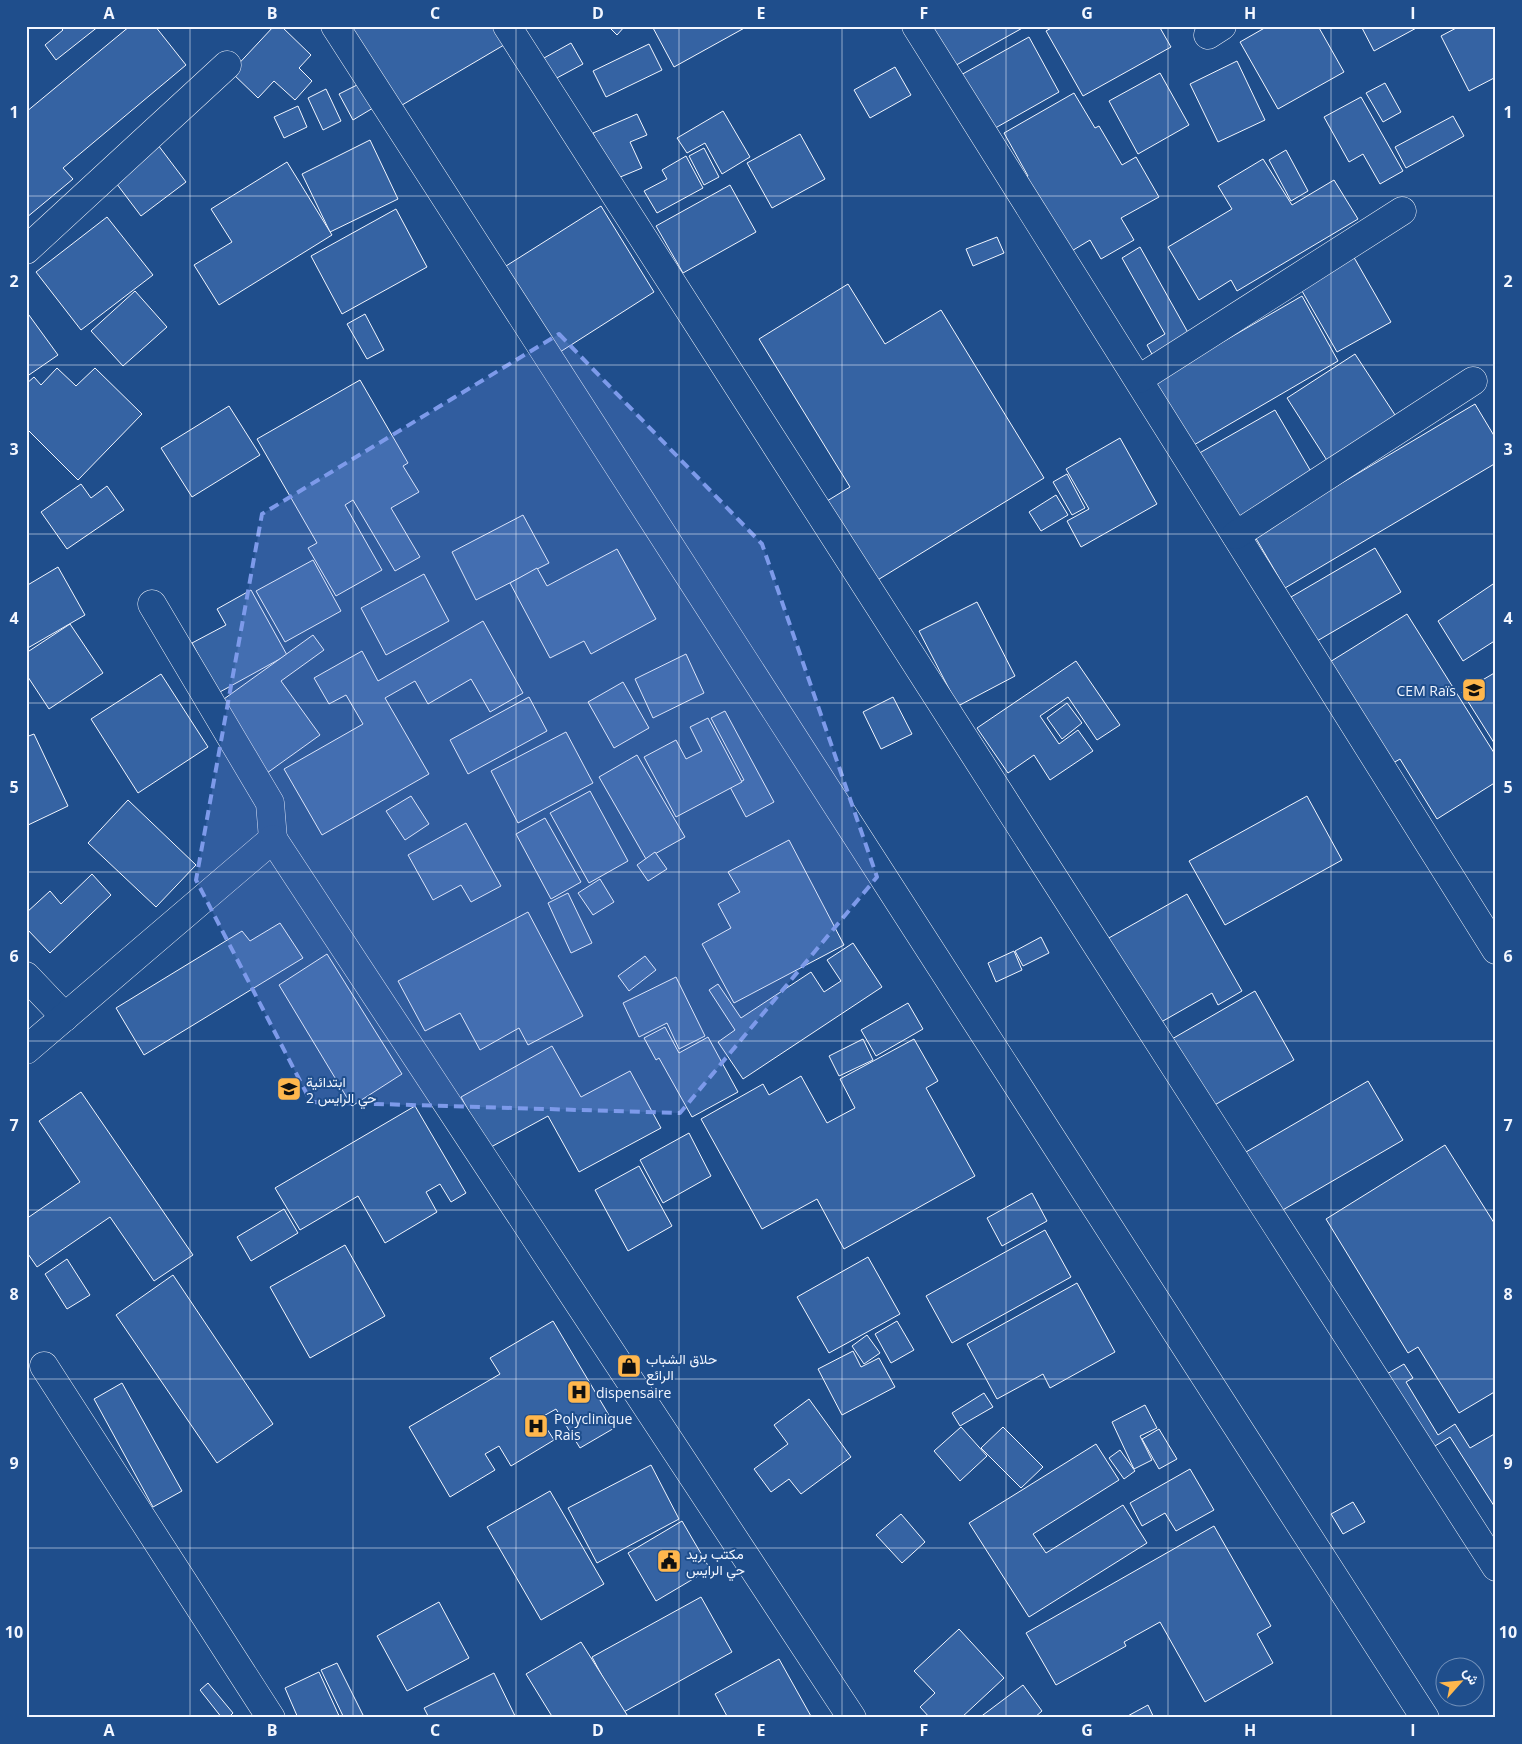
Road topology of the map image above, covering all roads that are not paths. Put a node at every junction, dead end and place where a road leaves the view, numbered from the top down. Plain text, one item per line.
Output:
1 (335, 26) edge
2 (507, 26) edge
3 (916, 26) edge
4 (228, 65) dead end
5 (1402, 211) dead end
6 (26, 250) edge
7 (1139, 379) junction
8 (1473, 381) dead end
9 (1236, 535) junction
10 (152, 604) dead end
11 (273, 839) junction
12 (1496, 950) edge
13 (26, 976) edge
14 (65, 1017) junction
15 (26, 1050) edge
16 (44, 1366) dead end
17 (1496, 1568) edge
18 (271, 1718) edge
19 (852, 1718) edge
20 (1425, 1718) edge

1 - 20 street
2 - 17 street
3 - 7 street
4 - 6 street
5 - 7 street
7 - 9 street
8 - 9 street
9 - 12 street
10 - 11 street
11 - 14 street
11 - 19 street
13 - 14 street
14 - 15 street
16 - 18 street

